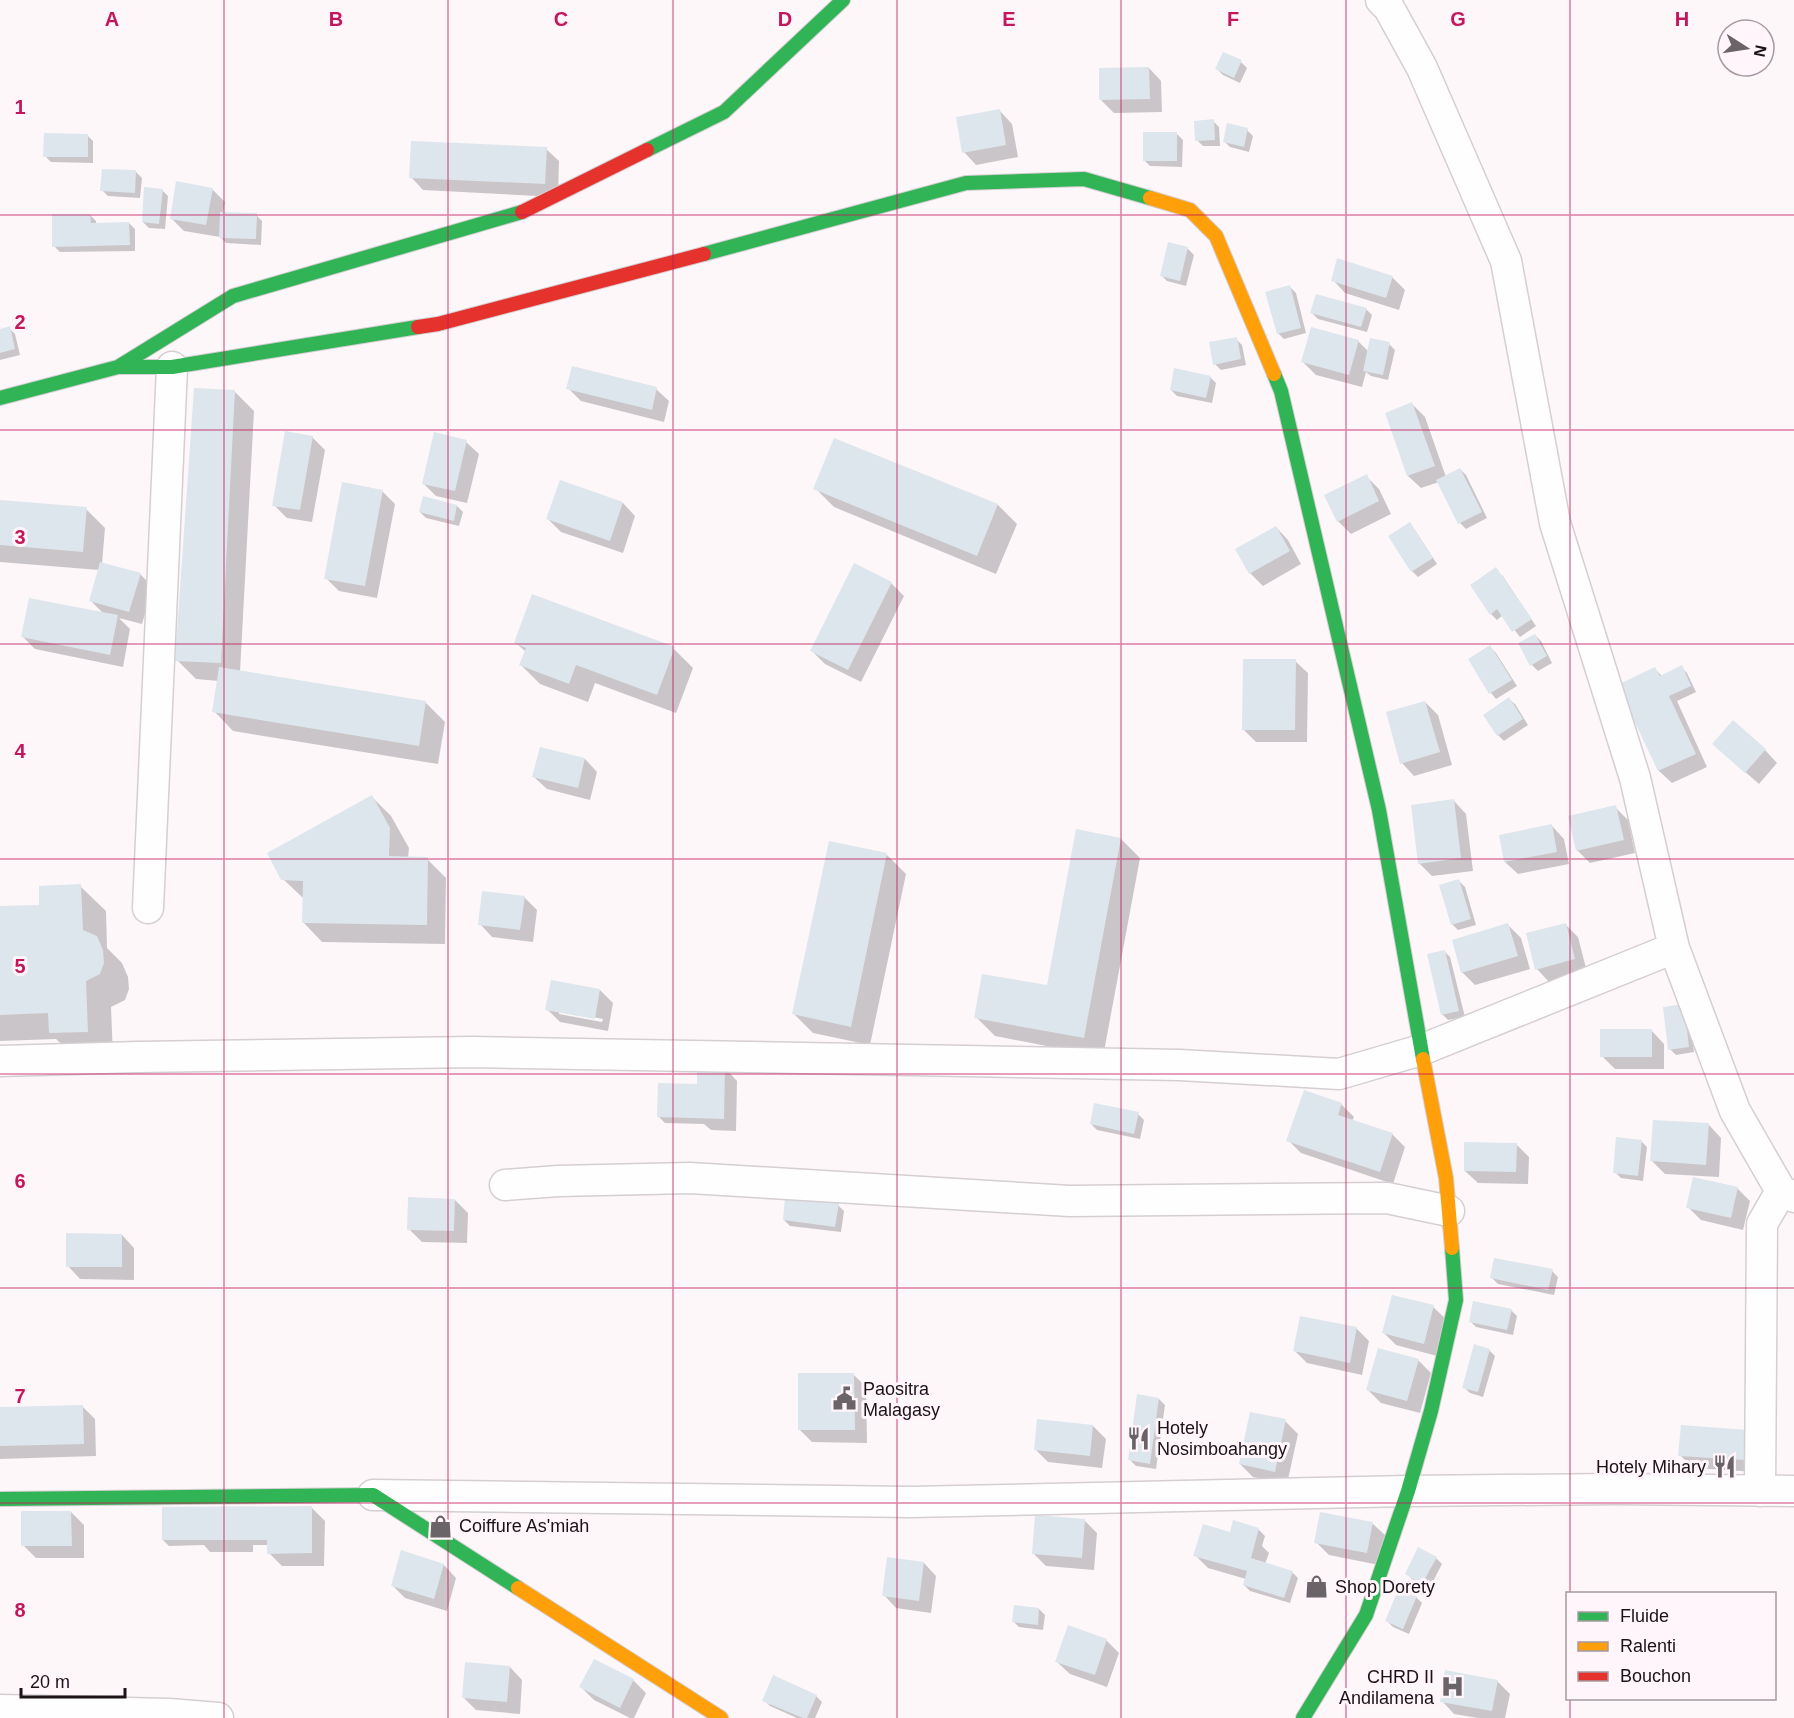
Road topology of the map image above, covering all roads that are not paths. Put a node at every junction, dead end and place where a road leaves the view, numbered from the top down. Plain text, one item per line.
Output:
1 (843, 0) edge
2 (1381, 0) edge
3 (118, 367) junction
4 (172, 367) junction
5 (0, 398) edge
6 (148, 908) dead end
7 (1674, 948) junction
8 (1421, 1050) junction
9 (0, 1061) edge
10 (505, 1185) dead end
11 (1787, 1194) edge
12 (1449, 1211) junction
13 (1407, 1491) junction
14 (1760, 1491) junction
15 (1794, 1491) edge
16 (373, 1495) junction
17 (0, 1499) edge
18 (0, 1710) edge
19 (218, 1718) edge
20 (721, 1718) edge
21 (1303, 1718) edge

1 - 3 street
2 - 7 street
3 - 4 street
3 - 5 street
4 - 6 street
4 - 8 street
7 - 8 street
7 - 11 street
8 - 9 street
8 - 12 street
10 - 12 street
11 - 14 street
12 - 13 street
13 - 14 street
13 - 16 street
13 - 21 street
14 - 15 street
16 - 17 street
16 - 20 street
18 - 19 street

